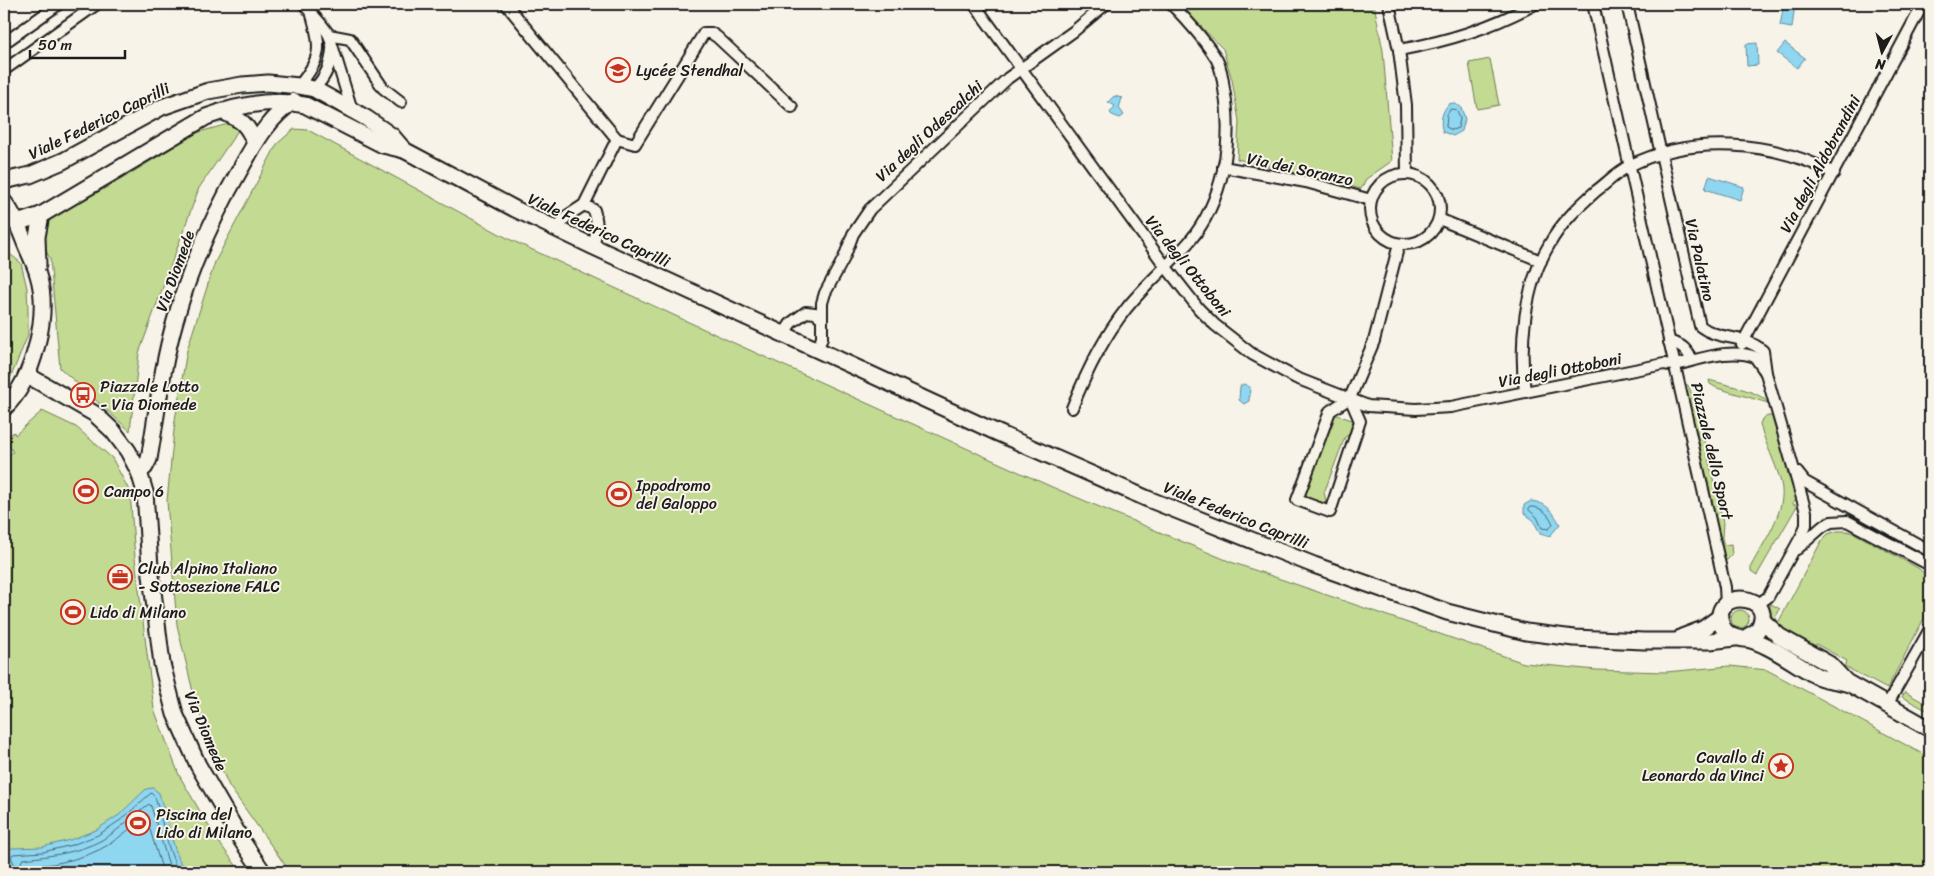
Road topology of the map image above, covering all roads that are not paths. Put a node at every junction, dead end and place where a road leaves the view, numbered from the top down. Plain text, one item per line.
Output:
1 (59, 4) edge
2 (97, 4) edge
3 (304, 4) edge
4 (506, 4) edge
5 (974, 4) edge
6 (1106, 4) edge
7 (1172, 4) edge
8 (1389, 4) edge
9 (1536, 4) edge
10 (1593, 4) edge
11 (1627, 4) edge
12 (1923, 4) edge
13 (312, 14) junction
14 (329, 35) junction
15 (4, 43) edge
16 (332, 46) junction
17 (1399, 50) junction
18 (1021, 69) junction
19 (4, 70) edge
20 (306, 88) junction
21 (292, 102) junction
22 (401, 102) dead end
23 (792, 106) dead end
24 (352, 110) junction
25 (222, 111) junction
26 (617, 139) junction
27 (255, 143) junction
28 (404, 150) junction
29 (1661, 154) junction
30 (1630, 166) junction
31 (1223, 167) junction
32 (1834, 173) junction
33 (1407, 174) junction
34 (4, 181) edge
35 (1370, 200) junction
36 (4, 202) edge
37 (584, 205) junction
38 (41, 215) junction
39 (1439, 219) junction
40 (17, 223) junction
41 (556, 229) junction
42 (1400, 244) junction
43 (592, 246) junction
44 (1541, 261) junction
45 (1166, 267) junction
46 (38, 276) junction
47 (822, 318) junction
48 (784, 335) junction
49 (1744, 340) junction
50 (1669, 342) junction
51 (817, 350) junction
52 (1736, 353) junction
53 (1692, 360) junction
54 (1675, 366) junction
55 (1766, 373) junction
56 (28, 375) junction
57 (1525, 392) junction
58 (1350, 398) junction
59 (4, 408) edge
60 (1072, 408) dead end
61 (1794, 470) junction
62 (139, 472) junction
63 (1930, 551) edge
64 (1792, 553) junction
65 (1930, 565) edge
66 (1723, 611) junction
67 (1759, 612) junction
68 (1930, 629) edge
69 (1740, 638) junction
70 (1664, 642) junction
71 (1849, 684) junction
72 (1887, 705) junction
73 (1930, 729) edge
74 (263, 872) edge

1 - 15 street
2 - 19 street
3 - 13 street
4 - 26 street
5 - 18 street, Via degli Ottoboni
6 - 18 street, Via degli Odescalchi
7 - 31 street
8 - 17 street
9 - 17 street
10 - 30 street
11 - 29 street, Via Palatino
12 - 32 street, Via degli Aldobrandini
13 - 14 street
13 - 20 street
14 - 16 street
14 - 22 street
16 - 20 street
16 - 24 street
17 - 33 street
18 - 45 street, Via degli Ottoboni
18 - 47 street, Via degli Odescalchi
20 - 21 street
20 - 24 street, Viale Federico Caprilli
20 - 34 street, Viale Federico Caprilli
21 - 25 street, Viale Federico Caprilli
21 - 27 street, Via Diomede
21 - 28 street, Viale Federico Caprilli
23 - 26 street
24 - 28 street, Viale Federico Caprilli
25 - 27 street
25 - 38 street, Viale Federico Caprilli
26 - 37 street
27 - 62 street, Via Diomede
28 - 41 street, Viale Federico Caprilli
29 - 30 street
29 - 32 street
29 - 49 street, Via Palatino
30 - 44 street
30 - 50 street
31 - 35 street, Via dei Soranzo
31 - 45 street
32 - 49 street, Via degli Aldobrandini
33 - 35 street
33 - 39 street
35 - 42 street
36 - 40 street
37 - 41 street
37 - 43 street
38 - 40 street, Viale Federico Caprilli
38 - 46 street
39 - 42 street
39 - 44 street
40 - 46 street
41 - 43 street, Viale Federico Caprilli
42 - 58 street
43 - 48 street, Viale Federico Caprilli
44 - 57 street
45 - 58 street, Via degli Ottoboni
45 - 60 street
46 - 56 street
47 - 48 street
47 - 51 street
48 - 51 street, Viale Federico Caprilli
49 - 52 street
49 - 55 street
50 - 53 street
50 - 54 street
51 - 70 street, Viale Federico Caprilli
52 - 53 street, Piazzale dello Sport
52 - 55 street
53 - 54 street, Piazzale dello Sport
54 - 57 street, Via degli Ottoboni
54 - 66 street, Piazzale dello Sport
55 - 61 street
56 - 59 street
56 - 62 street, Via Diomede
57 - 58 street, Via degli Ottoboni
58 - 58 street
61 - 63 street
61 - 64 street
62 - 74 street, Via Diomede
64 - 65 street
64 - 67 street
66 - 67 street
66 - 69 street, Piazzale dello Sport
66 - 70 street, Viale Federico Caprilli
67 - 69 street
67 - 71 street
68 - 72 street
69 - 70 street, Viale Federico Caprilli
69 - 71 street
71 - 72 street
72 - 73 street

